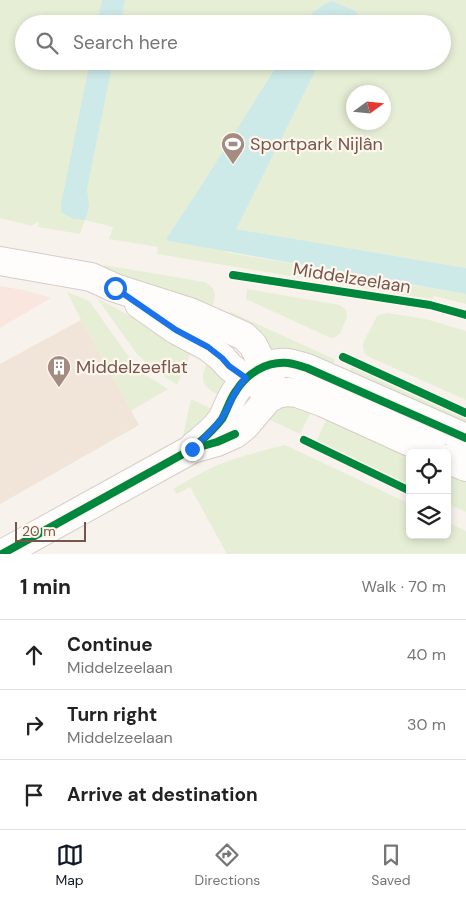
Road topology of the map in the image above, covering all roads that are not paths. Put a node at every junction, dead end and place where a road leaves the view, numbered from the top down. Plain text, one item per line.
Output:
1 (0, 261) edge
2 (255, 372) junction
3 (273, 396) junction
4 (466, 438) edge
5 (192, 449) junction
6 (425, 449) edge
7 (451, 461) edge
8 (466, 467) edge
9 (2, 554) edge

1 - 2 street
2 - 3 street
2 - 4 street
2 - 5 street
3 - 5 street
3 - 6 street
5 - 9 street
7 - 8 street

